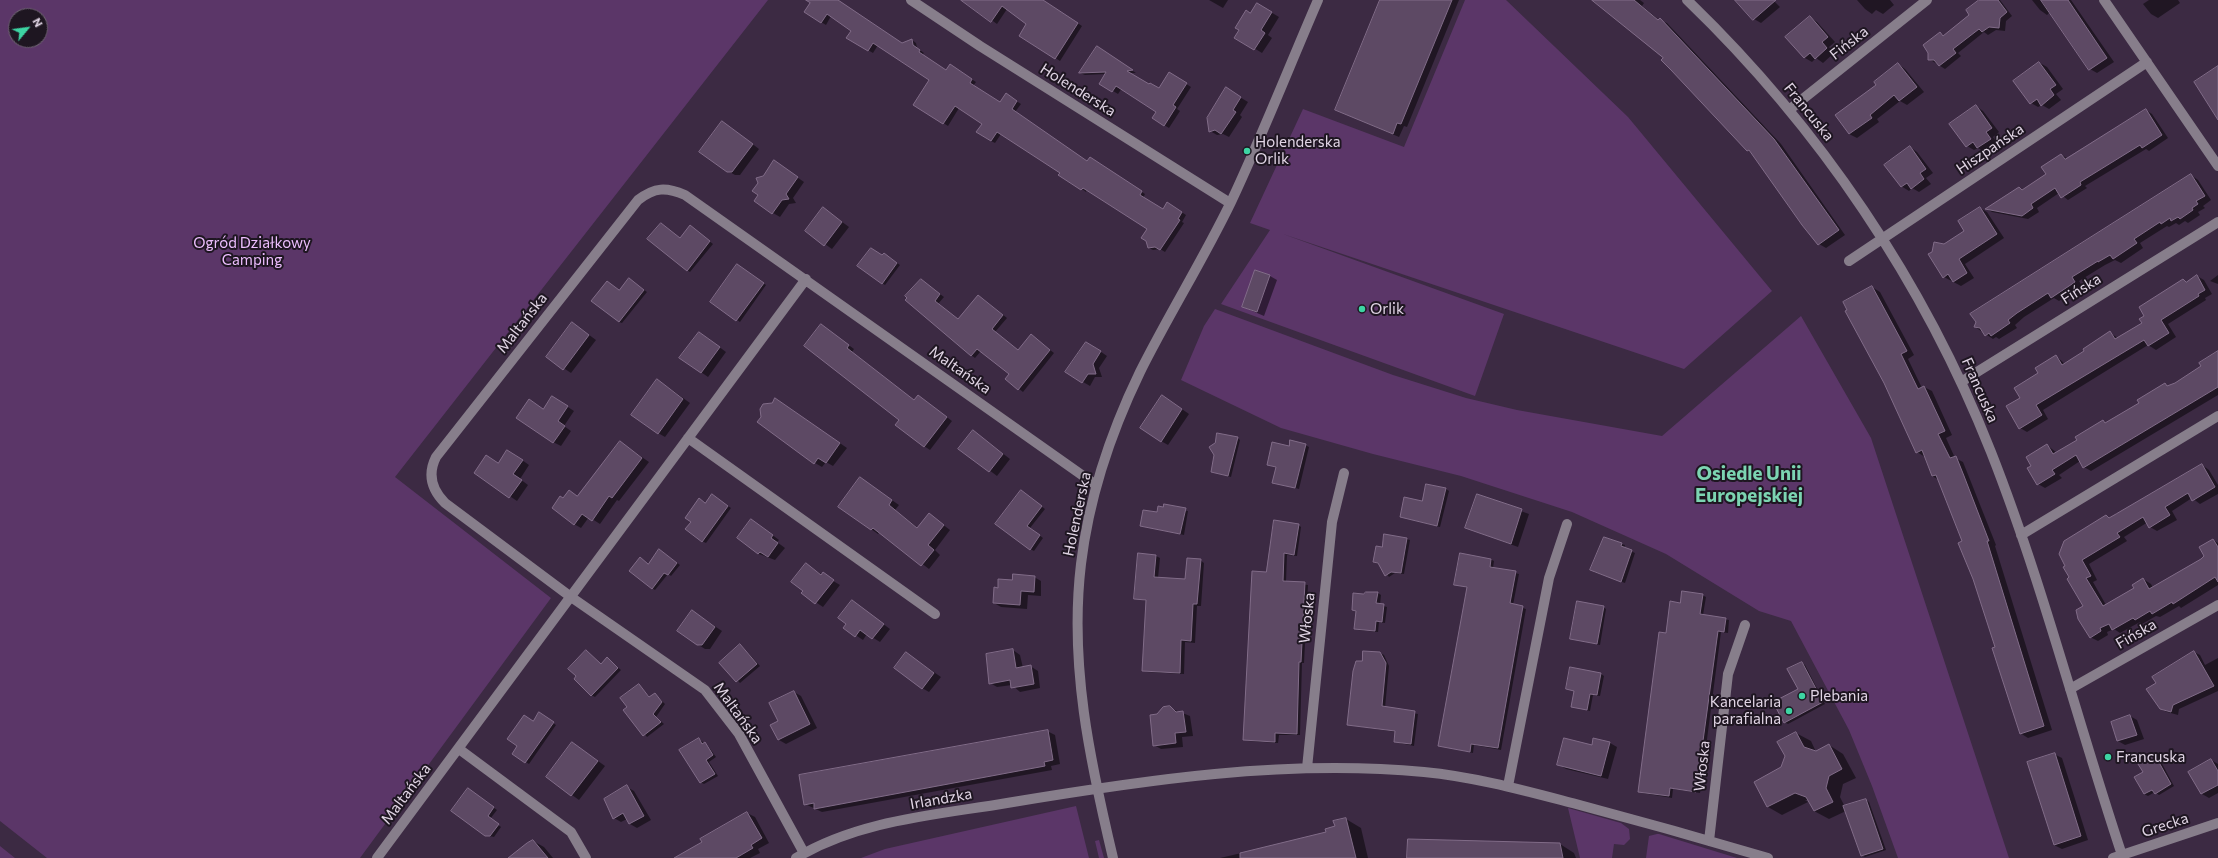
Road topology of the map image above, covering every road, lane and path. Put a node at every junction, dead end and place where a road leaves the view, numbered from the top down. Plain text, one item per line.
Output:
1 (911, 0) edge
2 (1318, 0) edge
3 (1687, 0) edge
4 (1927, 0) edge
5 (2104, 0) edge
6 (2147, 62) junction
7 (1788, 110) junction
8 (2218, 166) edge
9 (1230, 203) junction
10 (2218, 222) edge
11 (1883, 239) junction
12 (1849, 261) dead end
13 (806, 278) junction
14 (1961, 382) junction
15 (2218, 416) edge
16 (688, 438) junction
17 (1344, 473) dead end
18 (1096, 485) junction
19 (1567, 524) dead end
20 (2020, 535) junction
21 (571, 597) junction
22 (2218, 604) edge
23 (935, 614) dead end
24 (1745, 626) dead end
25 (2070, 689) junction
26 (459, 749) junction
27 (1307, 768) junction
28 (1508, 786) junction
29 (1098, 790) junction
30 (2218, 823) edge
31 (1709, 841) junction
32 (800, 856) edge
33 (2119, 857) edge
34 (377, 858) edge
35 (586, 858) edge
36 (1113, 858) edge
37 (1768, 858) edge

1 - 9 street, Holenderska
2 - 9 street, Holenderska
3 - 7 street, Francuska
4 - 7 street, Fińska
5 - 6 street
6 - 8 street
6 - 11 street, Hiszpańska
7 - 11 street, Francuska
9 - 18 street, Holenderska
10 - 14 street, Fińska
11 - 12 street, Hiszpańska
11 - 14 street, Francuska
13 - 16 street, Maltańska
13 - 18 street, Maltańska
13 - 21 street, Maltańska
14 - 20 street, Francuska
15 - 20 street
16 - 21 street, Maltańska
16 - 23 street
17 - 27 street, Włoska
18 - 29 street, Holenderska
19 - 28 street
20 - 25 street, Francuska
21 - 26 street, Maltańska
21 - 32 street, Maltańska
22 - 25 street, Fińska
24 - 31 street, Włoska
25 - 33 street, Francuska
26 - 34 street, Maltańska
26 - 35 street
27 - 28 street
27 - 29 street
28 - 31 street
29 - 32 street, Irlandzka
29 - 36 street, Holenderska
30 - 33 street, Grecka
31 - 37 street

